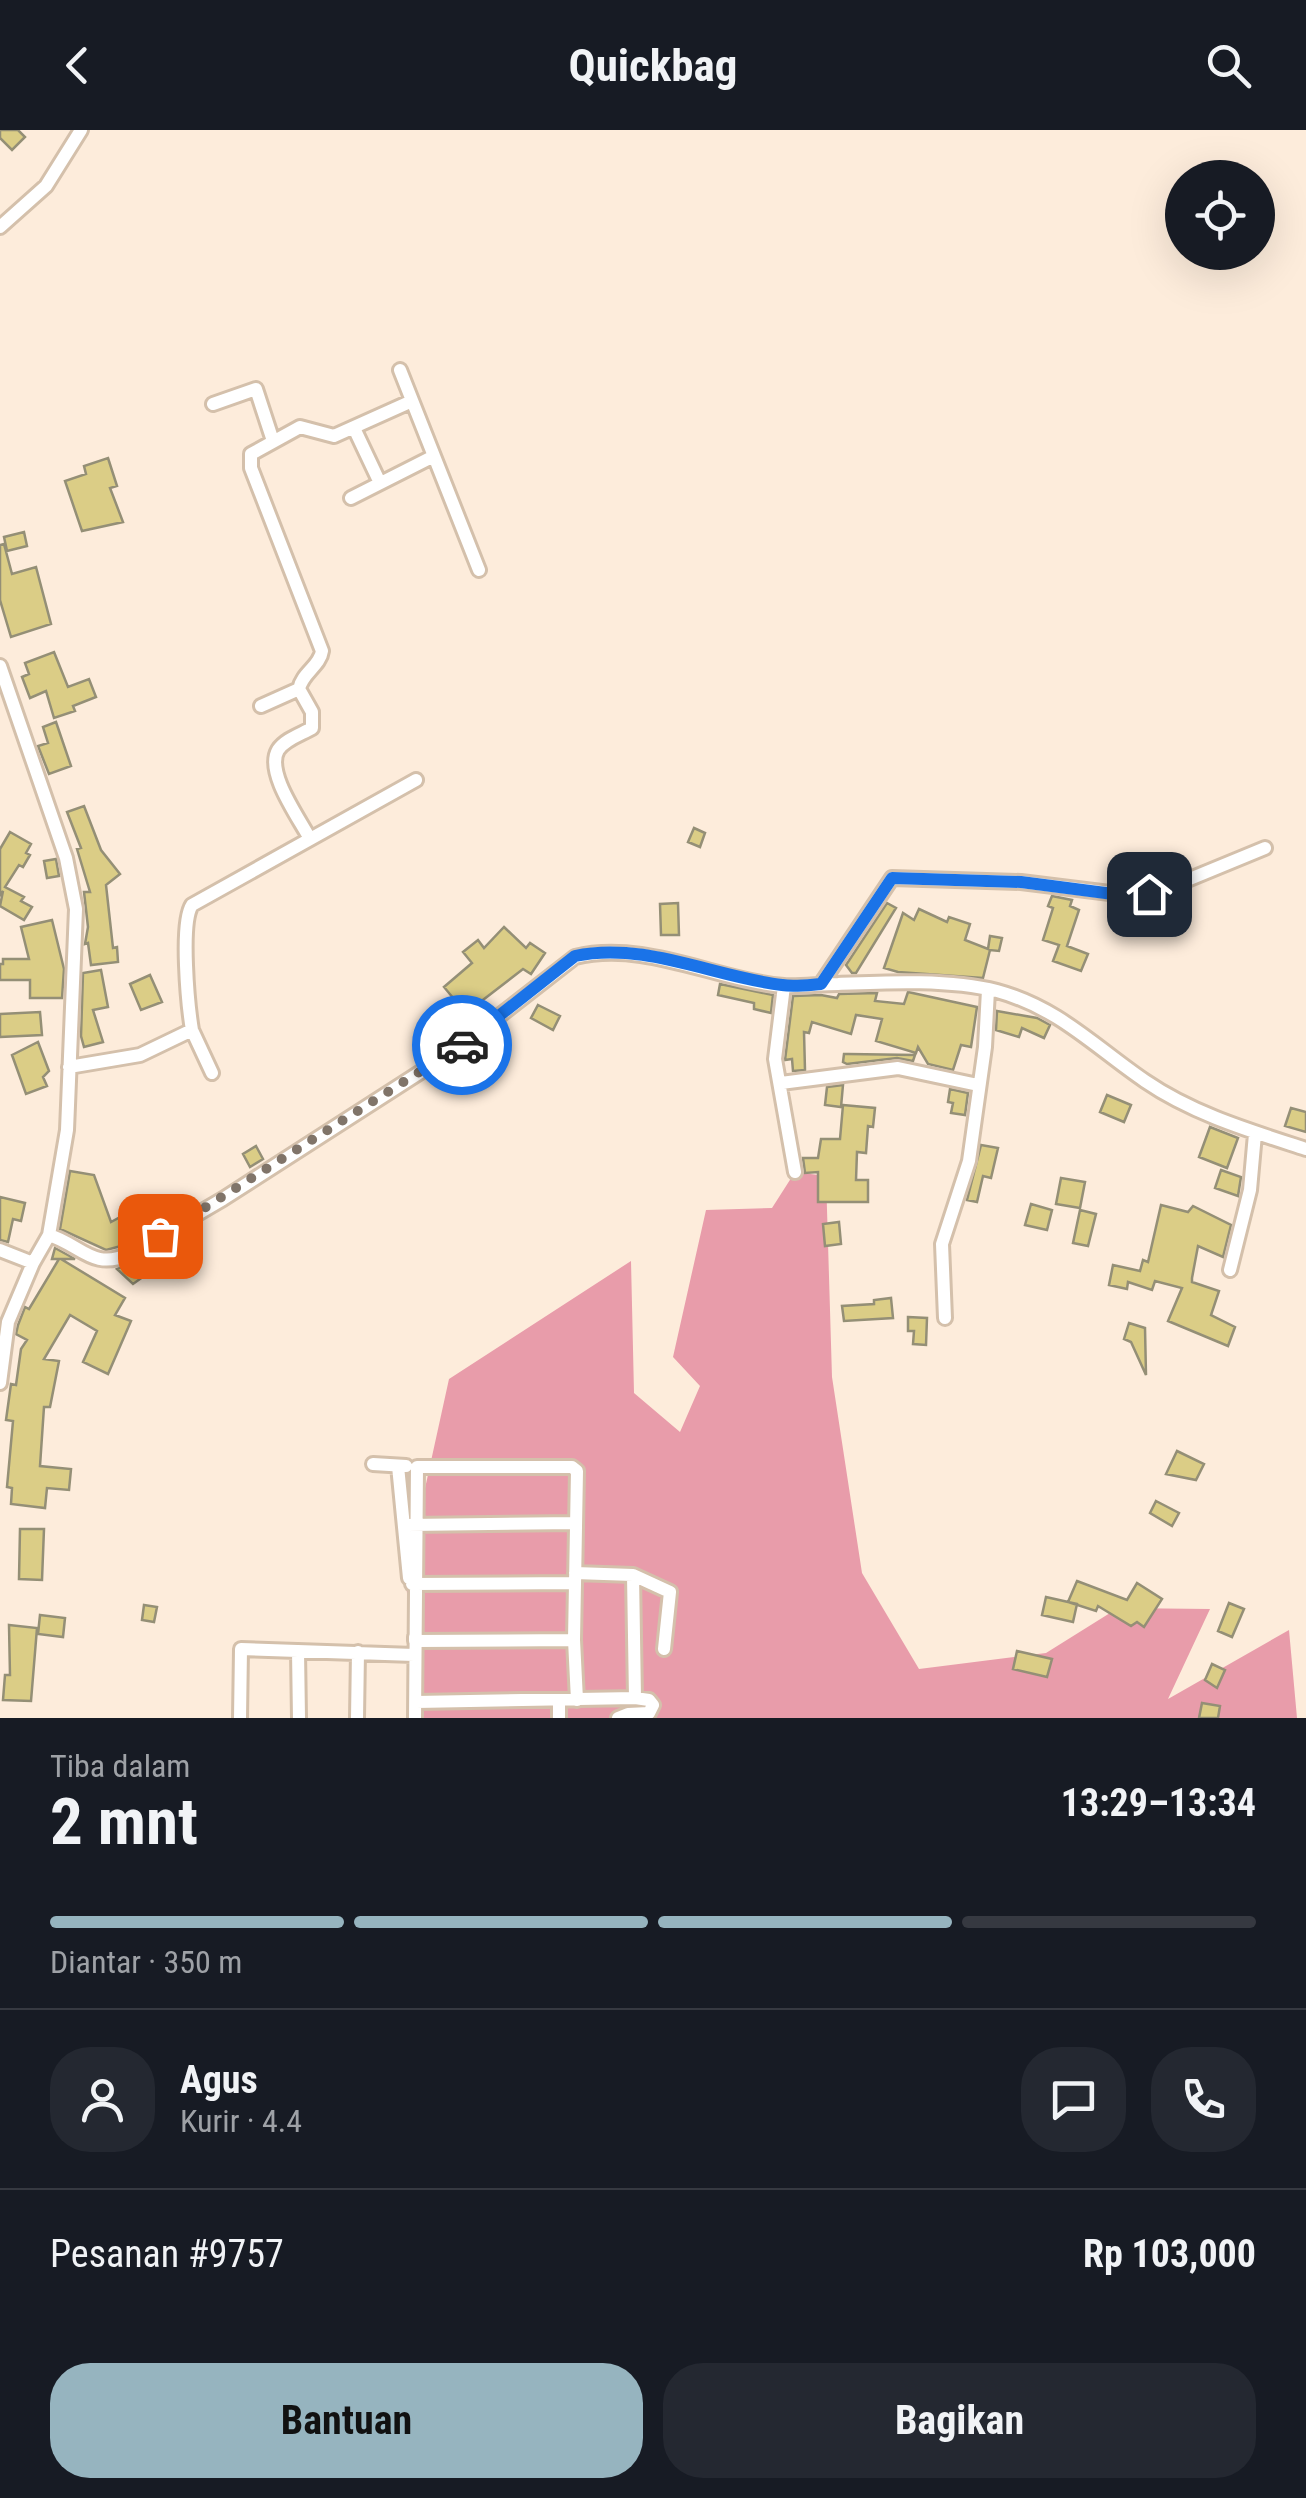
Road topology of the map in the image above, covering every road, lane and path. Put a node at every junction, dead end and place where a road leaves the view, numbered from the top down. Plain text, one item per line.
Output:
1 (81, 130) edge
2 (0, 227) edge
3 (400, 370) dead end
4 (412, 401) junction
5 (213, 404) dead end
6 (354, 428) junction
7 (273, 441) junction
8 (434, 456) junction
9 (380, 483) junction
10 (351, 498) dead end
11 (479, 570) dead end
12 (0, 666) edge
13 (299, 689) junction
14 (261, 706) dead end
15 (416, 780) dead end
16 (310, 839) junction
17 (1265, 848) dead end
18 (821, 984) junction
19 (784, 986) junction
20 (988, 990) junction
21 (192, 1030) junction
22 (68, 1067) junction
23 (212, 1073) dead end
24 (781, 1084) junction
25 (978, 1085) junction
26 (1256, 1134) junction
27 (1306, 1149) edge
28 (796, 1172) dead end
29 (49, 1235) junction
30 (0, 1250) edge
31 (32, 1262) junction
32 (1230, 1270) dead end
33 (945, 1318) dead end
34 (0, 1383) edge
35 (373, 1464) dead end
36 (398, 1466) junction
37 (417, 1467) junction
38 (576, 1524) junction
39 (410, 1525) junction
40 (633, 1575) junction
41 (575, 1578) junction
42 (413, 1584) junction
43 (574, 1640) junction
44 (415, 1648) junction
45 (664, 1650) dead end
46 (298, 1651) junction
47 (358, 1652) junction
48 (635, 1698) junction
49 (559, 1700) junction
50 (576, 1700) junction
51 (416, 1702) junction
52 (240, 1718) edge
53 (299, 1718) edge
54 (357, 1718) edge
55 (415, 1718) edge
56 (559, 1718) edge
57 (618, 1718) edge

1 - 2 street
3 - 4 street
4 - 6 street
4 - 8 street
5 - 7 street
6 - 7 street
6 - 9 street
7 - 13 street
8 - 9 street
8 - 11 street
9 - 10 street
12 - 22 street
13 - 14 street
13 - 16 street
15 - 16 street
16 - 21 street
17 - 18 street
18 - 19 street
18 - 20 street
19 - 24 street
19 - 29 street
20 - 25 street
20 - 26 street
21 - 22 street
21 - 23 street
22 - 29 street
24 - 25 street
24 - 28 street
25 - 33 street
26 - 27 street
26 - 32 street
29 - 31 street
30 - 31 street
31 - 34 street
35 - 36 street
36 - 37 street
36 - 39 street
37 - 38 street
37 - 39 street
38 - 39 street
38 - 41 street
39 - 42 street
40 - 41 street
40 - 45 street
40 - 48 street
41 - 42 street
41 - 43 street
42 - 44 street
43 - 44 street
43 - 50 street
44 - 47 street
44 - 51 street
46 - 47 street
46 - 52 street
46 - 53 street
47 - 54 street
48 - 50 street
48 - 57 street
49 - 50 street
49 - 51 street
49 - 56 street
51 - 55 street

